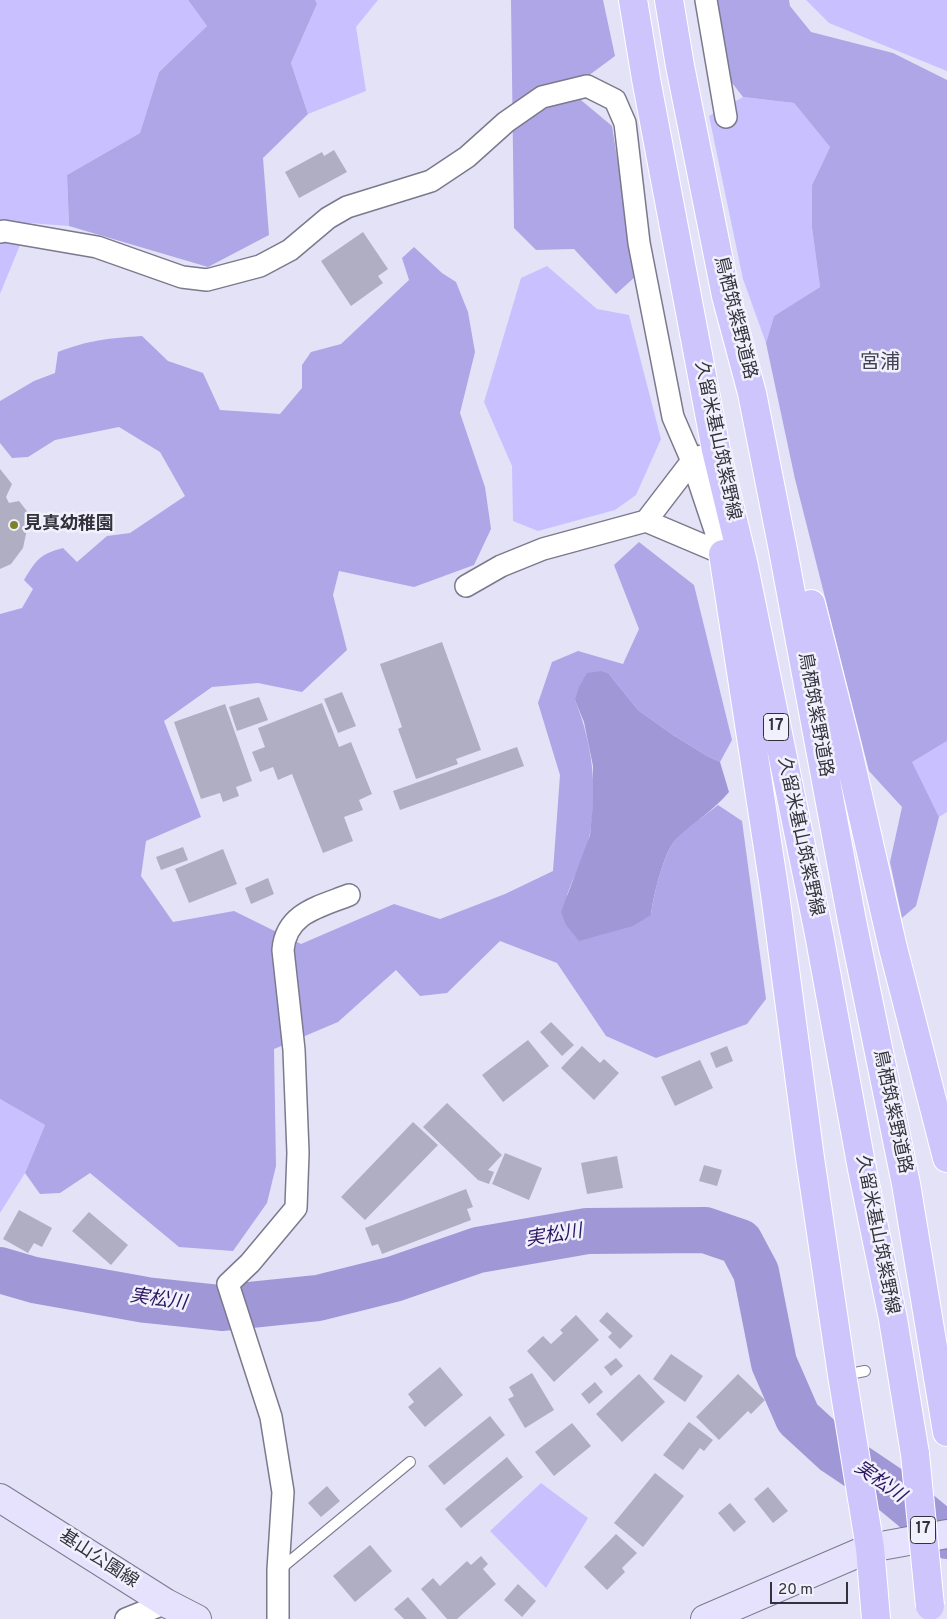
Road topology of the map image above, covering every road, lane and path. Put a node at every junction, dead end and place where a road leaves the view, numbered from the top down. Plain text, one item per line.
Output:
1 (633, 0) edge
2 (669, 0) edge
3 (706, 0) edge
4 (726, 118) dead end
5 (0, 232) edge
6 (752, 393) junction
7 (704, 456) junction
8 (646, 521) junction
9 (733, 558) junction
10 (466, 586) dead end
11 (349, 895) dead end
12 (939, 1090) edge
13 (947, 1158) edge
14 (947, 1432) edge
15 (410, 1462) dead end
16 (0, 1498) edge
17 (947, 1534) edge
18 (870, 1548) junction
19 (278, 1570) junction
20 (166, 1603) junction
21 (930, 1613) edge
22 (126, 1619) edge
23 (197, 1619) edge
24 (278, 1619) edge
25 (704, 1619) edge
26 (876, 1619) edge

1 - 7 main road, 久留米基山筑紫野線
2 - 6 main road, 鳥栖筑紫野道路 / 17
3 - 4 street
5 - 7 street
6 - 12 main road
6 - 14 main road, 鳥栖筑紫野道路 / 17
7 - 8 street
7 - 9 main road, 久留米基山筑紫野線
8 - 9 street
8 - 10 street
9 - 18 main road
9 - 21 main road, 久留米基山筑紫野線 / 17, bridge
11 - 19 street
12 - 13 main road
15 - 19 lane
16 - 20 main road, 基山公園線
17 - 18 main road
18 - 25 main road
18 - 26 main road
19 - 24 street
20 - 22 street
20 - 23 main road, 基山公園線

